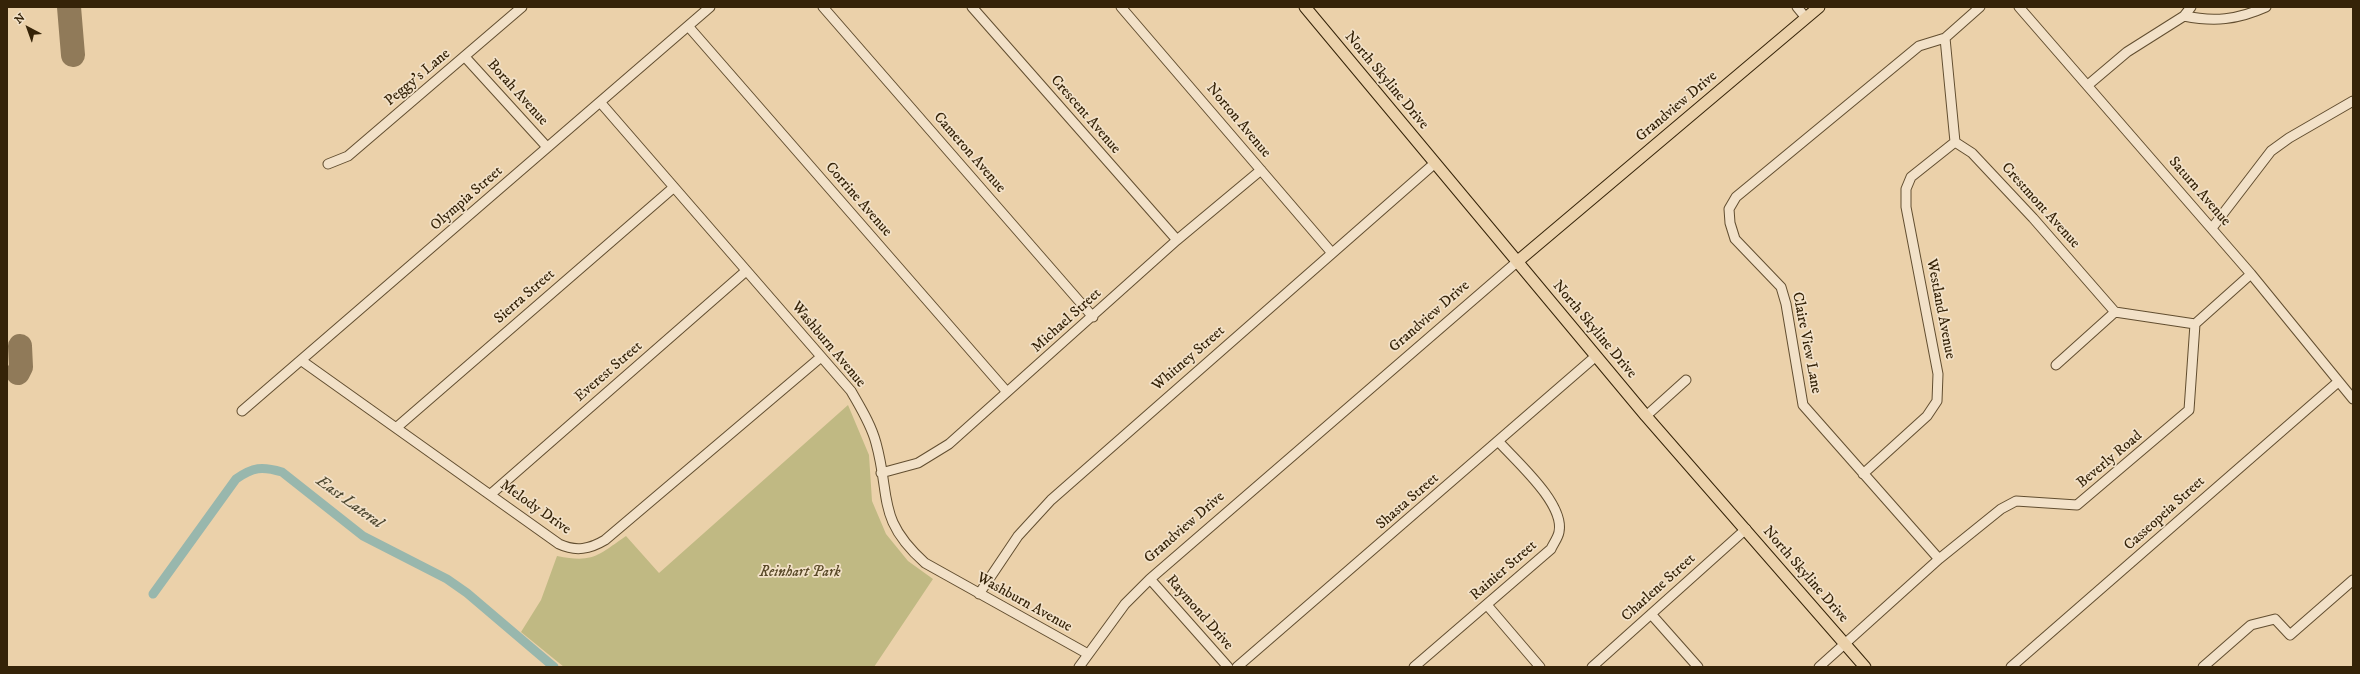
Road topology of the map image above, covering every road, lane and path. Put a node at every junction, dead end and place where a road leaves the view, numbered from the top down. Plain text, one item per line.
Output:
1 (522, 7) edge
2 (710, 7) edge
3 (823, 7) edge
4 (972, 7) edge
5 (1122, 7) edge
6 (1305, 7) edge
7 (1797, 7) edge
8 (1819, 7) edge
9 (1980, 7) edge
10 (2019, 7) edge
11 (2191, 7) edge
12 (2266, 7) edge
13 (2184, 16) junction
14 (1806, 18) junction
15 (688, 26) junction
16 (1945, 38) junction
17 (465, 57) junction
18 (2088, 85) junction
19 (2353, 101) edge
20 (600, 102) junction
21 (1955, 142) junction
22 (547, 147) junction
23 (1436, 163) junction
24 (328, 164) dead end
25 (1261, 170) junction
26 (673, 188) junction
27 (2212, 228) junction
28 (1178, 240) junction
29 (1332, 253) junction
30 (1518, 261) junction
31 (746, 271) junction
32 (2251, 274) junction
33 (2115, 312) junction
34 (1093, 317) junction
35 (2195, 324) junction
36 (1596, 356) junction
37 (821, 357) junction
38 (302, 361) junction
39 (2056, 365) dead end
40 (1686, 380) dead end
41 (2338, 382) junction
42 (1007, 392) junction
43 (2353, 399) edge
44 (242, 411) dead end
45 (1646, 416) junction
46 (396, 428) junction
47 (1499, 442) junction
48 (881, 473) junction
49 (1863, 474) junction
50 (491, 494) junction
51 (1746, 529) junction
52 (1939, 559) junction
53 (1150, 578) junction
54 (2353, 580) edge
55 (979, 594) junction
56 (1487, 605) junction
57 (1651, 614) junction
58 (1844, 644) junction
59 (1088, 654) junction
60 (2013, 666) edge
61 (1079, 667) edge
62 (1228, 667) edge
63 (1237, 667) edge
64 (1414, 667) edge
65 (1540, 667) edge
66 (1592, 667) edge
67 (1698, 667) edge
68 (1819, 667) edge
69 (1865, 667) edge
70 (2203, 667) edge

1 - 17 street, Peggy's Lane
2 - 15 street, Olympia Street
3 - 34 street, Cameron Avenue
4 - 28 street, Crescent Avenue
5 - 25 street, Norton Avenue
6 - 23 main road, North Skyline Drive
7 - 14 street
8 - 14 main road, Grandview Drive
9 - 16 street, Claire View Lane
10 - 18 street, Saturn Avenue
11 - 13 street
12 - 13 street
13 - 18 street
14 - 30 main road, Grandview Drive
15 - 20 street, Olympia Street
15 - 42 street, Corrine Avenue
16 - 21 street
16 - 49 street, Claire View Lane
17 - 22 street, Borah Avenue
17 - 24 street, Peggy's Lane
18 - 27 street, Saturn Avenue
19 - 27 street
20 - 22 street, Olympia Street
20 - 26 street, Washburn Avenue
21 - 33 street, Crestmont Avenue
21 - 49 street, Westland Avenue
22 - 38 street, Olympia Street
23 - 29 street, Whitney Street
23 - 30 main road, North Skyline Drive
25 - 28 street, Michael Street
25 - 29 street, Norton Avenue
26 - 31 street, Washburn Avenue
26 - 46 street, Sierra Street
27 - 32 street, Saturn Avenue
28 - 34 street, Michael Street
29 - 55 street, Whitney Street
30 - 36 main road, North Skyline Drive
30 - 53 street, Grandview Drive
31 - 37 street, Washburn Avenue
31 - 50 street, Everest Street
32 - 35 street
32 - 41 street, Saturn Avenue
33 - 35 street
33 - 39 street
34 - 42 street, Michael Street
35 - 52 street, Beverly Road
36 - 45 main road, North Skyline Drive
36 - 47 street, Shasta Street
37 - 48 street, Washburn Avenue
37 - 50 street, Melody Drive
38 - 44 street, Olympia Street
38 - 46 street, Melody Drive
40 - 45 street
41 - 43 street, Saturn Avenue
41 - 60 street, Casseopeia Street
42 - 48 street, Michael Street
45 - 51 main road, North Skyline Drive
46 - 50 street, Melody Drive
47 - 56 street, Rainier Street
47 - 63 street, Shasta Street
48 - 55 street, Washburn Avenue
49 - 52 street, Claire View Lane
51 - 57 street, Charlene Street
51 - 58 main road, North Skyline Drive
52 - 58 street, Beverly Road
53 - 59 street, Grandview Drive
53 - 62 street, Raymond Drive
54 - 70 street
55 - 59 street, Washburn Avenue
56 - 64 street, Rainier Street
56 - 65 street
57 - 66 street, Charlene Street
57 - 67 street
58 - 68 street, Beverly Road
58 - 69 main road, North Skyline Drive
59 - 61 street, Grandview Drive

